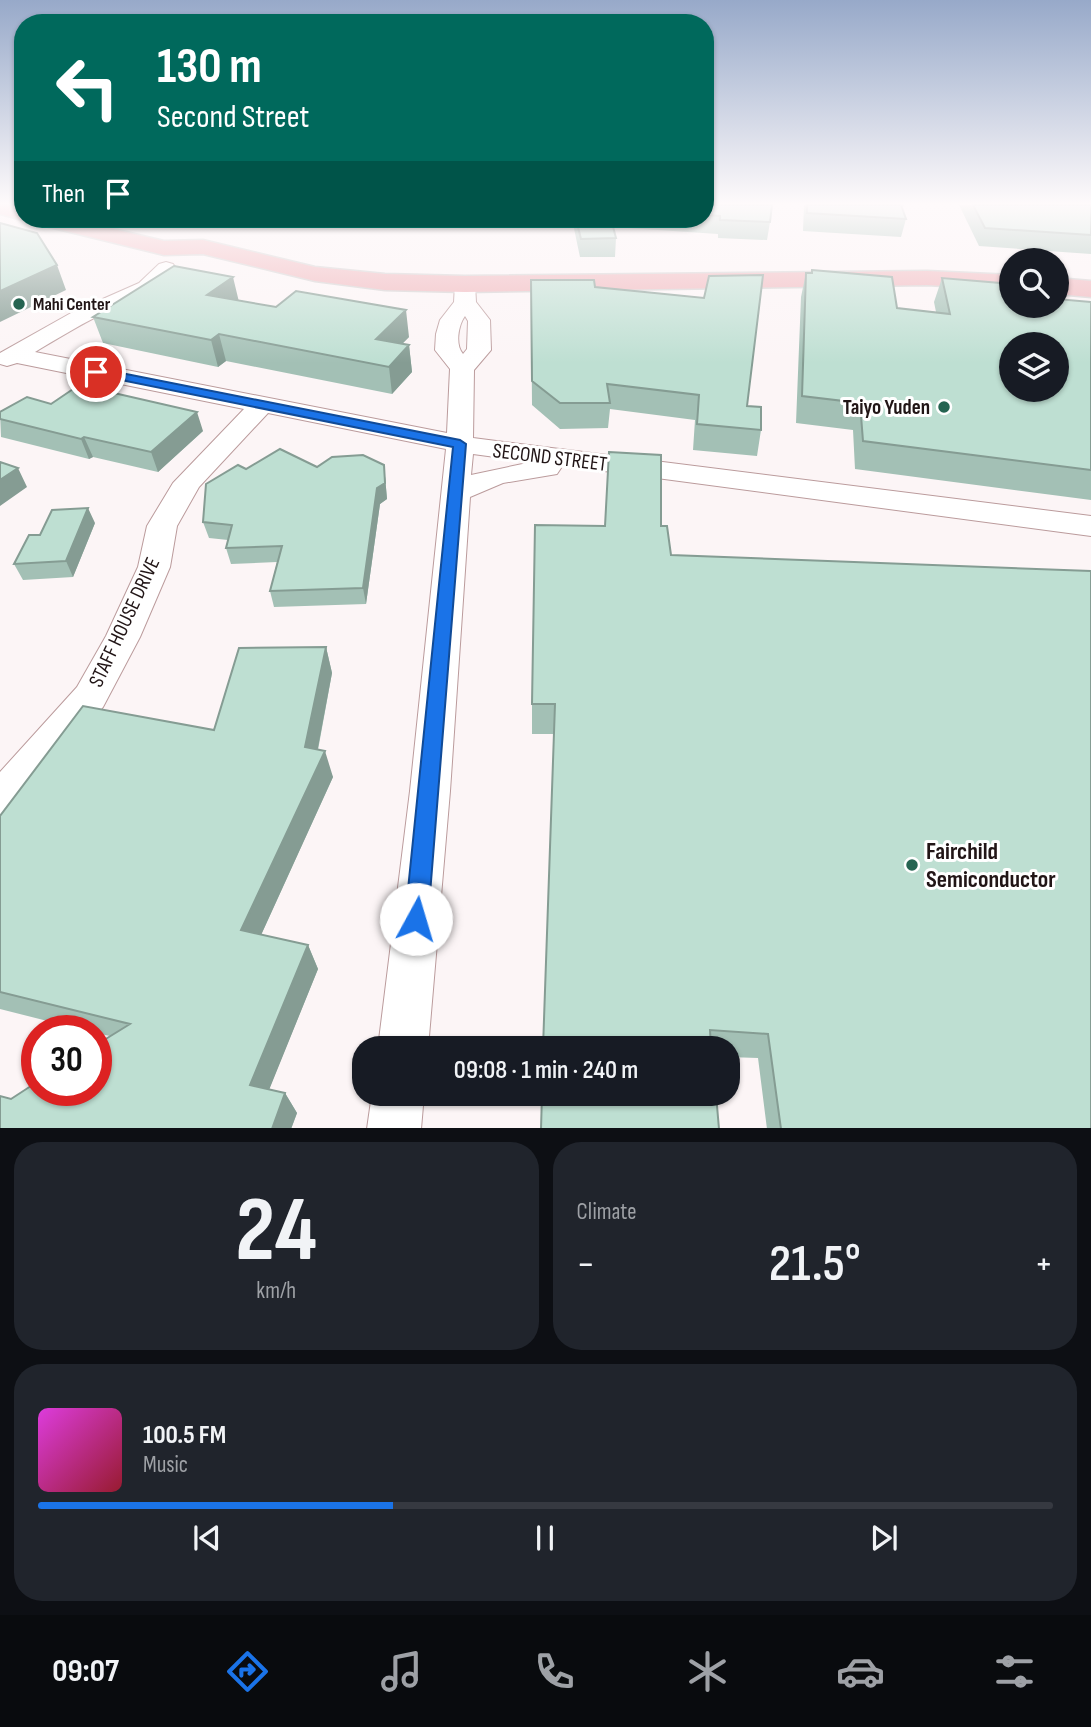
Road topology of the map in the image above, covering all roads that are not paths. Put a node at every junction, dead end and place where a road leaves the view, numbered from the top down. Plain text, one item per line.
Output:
1 (184, 258) edge
2 (247, 258) edge
3 (999, 282) edge
4 (1069, 287) edge
5 (1091, 289) edge
6 (465, 294) junction
7 (7, 359) edge
8 (262, 405) junction
9 (460, 444) junction
10 (590, 462) junction
11 (455, 493) junction
12 (1091, 526) edge
13 (0, 800) edge
14 (404, 1036) edge
15 (397, 1106) edge
16 (394, 1128) edge

1 - 7 street
2 - 6 main road
3 - 6 main road
4 - 5 main road
6 - 9 street
7 - 8 street, SECOND STREET
8 - 9 street, SECOND STREET
8 - 13 street, STAFF HOUSE DRIVE
9 - 10 street, SECOND STREET
9 - 11 street
10 - 11 street
10 - 12 street, SECOND STREET
11 - 14 street
15 - 16 street

